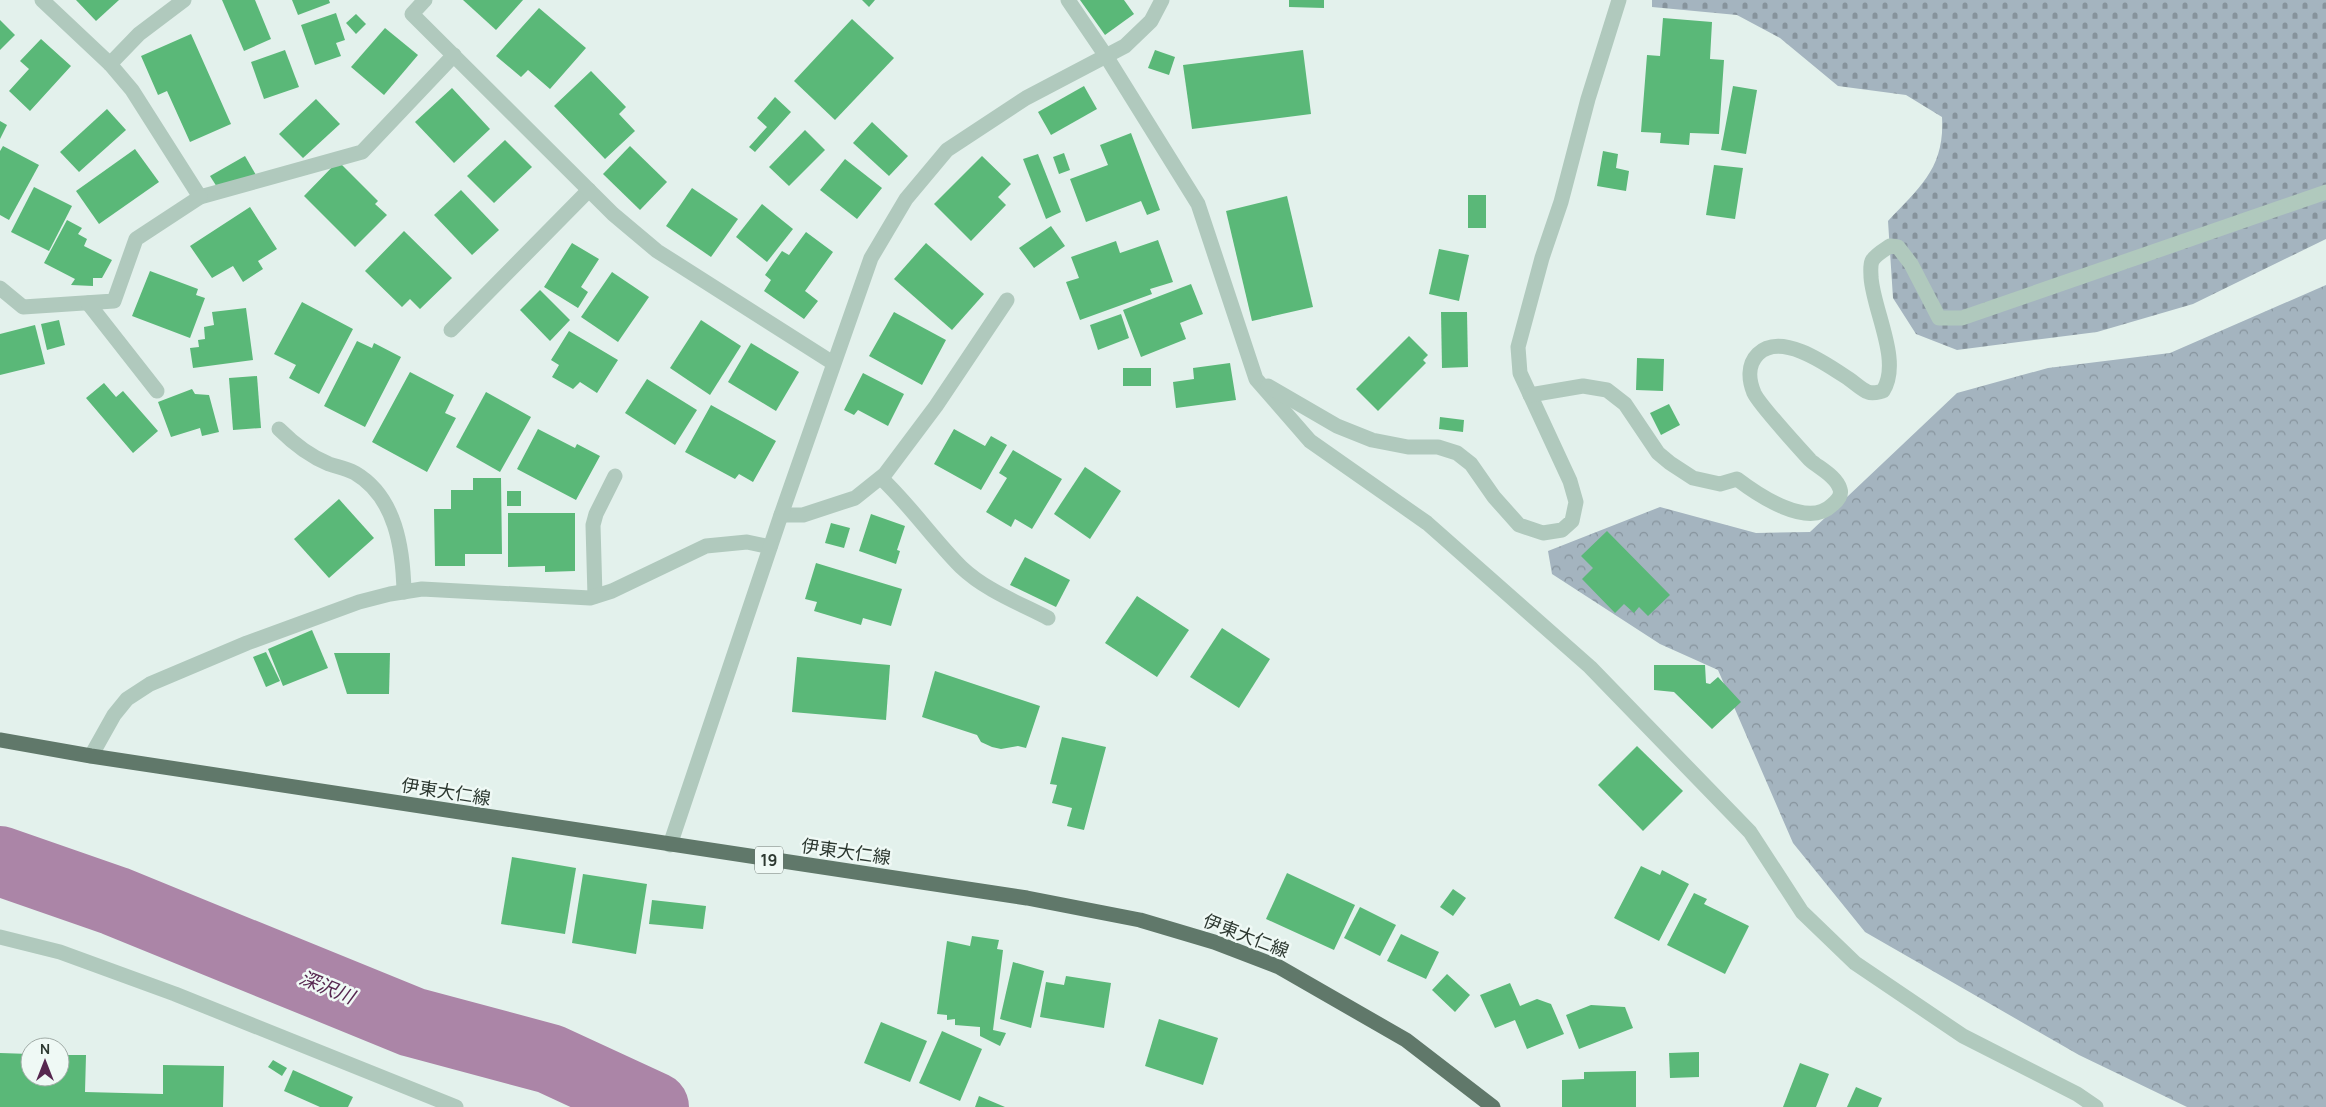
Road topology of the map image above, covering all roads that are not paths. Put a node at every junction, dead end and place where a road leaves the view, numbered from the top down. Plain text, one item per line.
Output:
1 (42, 0) edge
2 (184, 0) edge
3 (425, 0) edge
4 (1068, 0) edge
5 (1162, 0) edge
6 (1619, 0) edge
7 (454, 55) junction
8 (1106, 56) junction
9 (110, 64) junction
10 (589, 190) junction
11 (2326, 192) edge
12 (200, 197) junction
13 (0, 288) edge
14 (1007, 300) dead end
15 (88, 303) junction
16 (451, 330) dead end
17 (833, 363) junction
18 (1256, 379) junction
19 (157, 392) dead end
20 (1530, 395) junction
21 (279, 429) dead end
22 (615, 476) dead end
23 (881, 478) junction
24 (781, 516) junction
25 (770, 547) junction
26 (404, 592) junction
27 (595, 596) junction
28 (1048, 618) dead end
29 (0, 740) edge
30 (91, 756) junction
31 (670, 845) junction
32 (0, 937) edge
33 (456, 1107) edge
34 (1493, 1107) edge
35 (2096, 1107) edge

1 - 9 street
2 - 9 street
3 - 7 street
4 - 8 street
5 - 8 street
6 - 20 street
7 - 10 street
7 - 12 street
8 - 17 street
8 - 18 street
9 - 12 street
10 - 16 street
10 - 17 street
11 - 20 street
12 - 15 street
13 - 15 street
14 - 23 street
15 - 19 street
17 - 24 street
18 - 20 street
18 - 35 street
21 - 26 street
22 - 27 street
23 - 24 street
23 - 28 street
24 - 25 street
25 - 27 street
25 - 31 street
26 - 27 street
26 - 30 street
29 - 30 main road, 伊東大仁線 / 19
30 - 31 main road, 伊東大仁線 / 19
31 - 34 main road, 伊東大仁線 / 19
32 - 33 street

